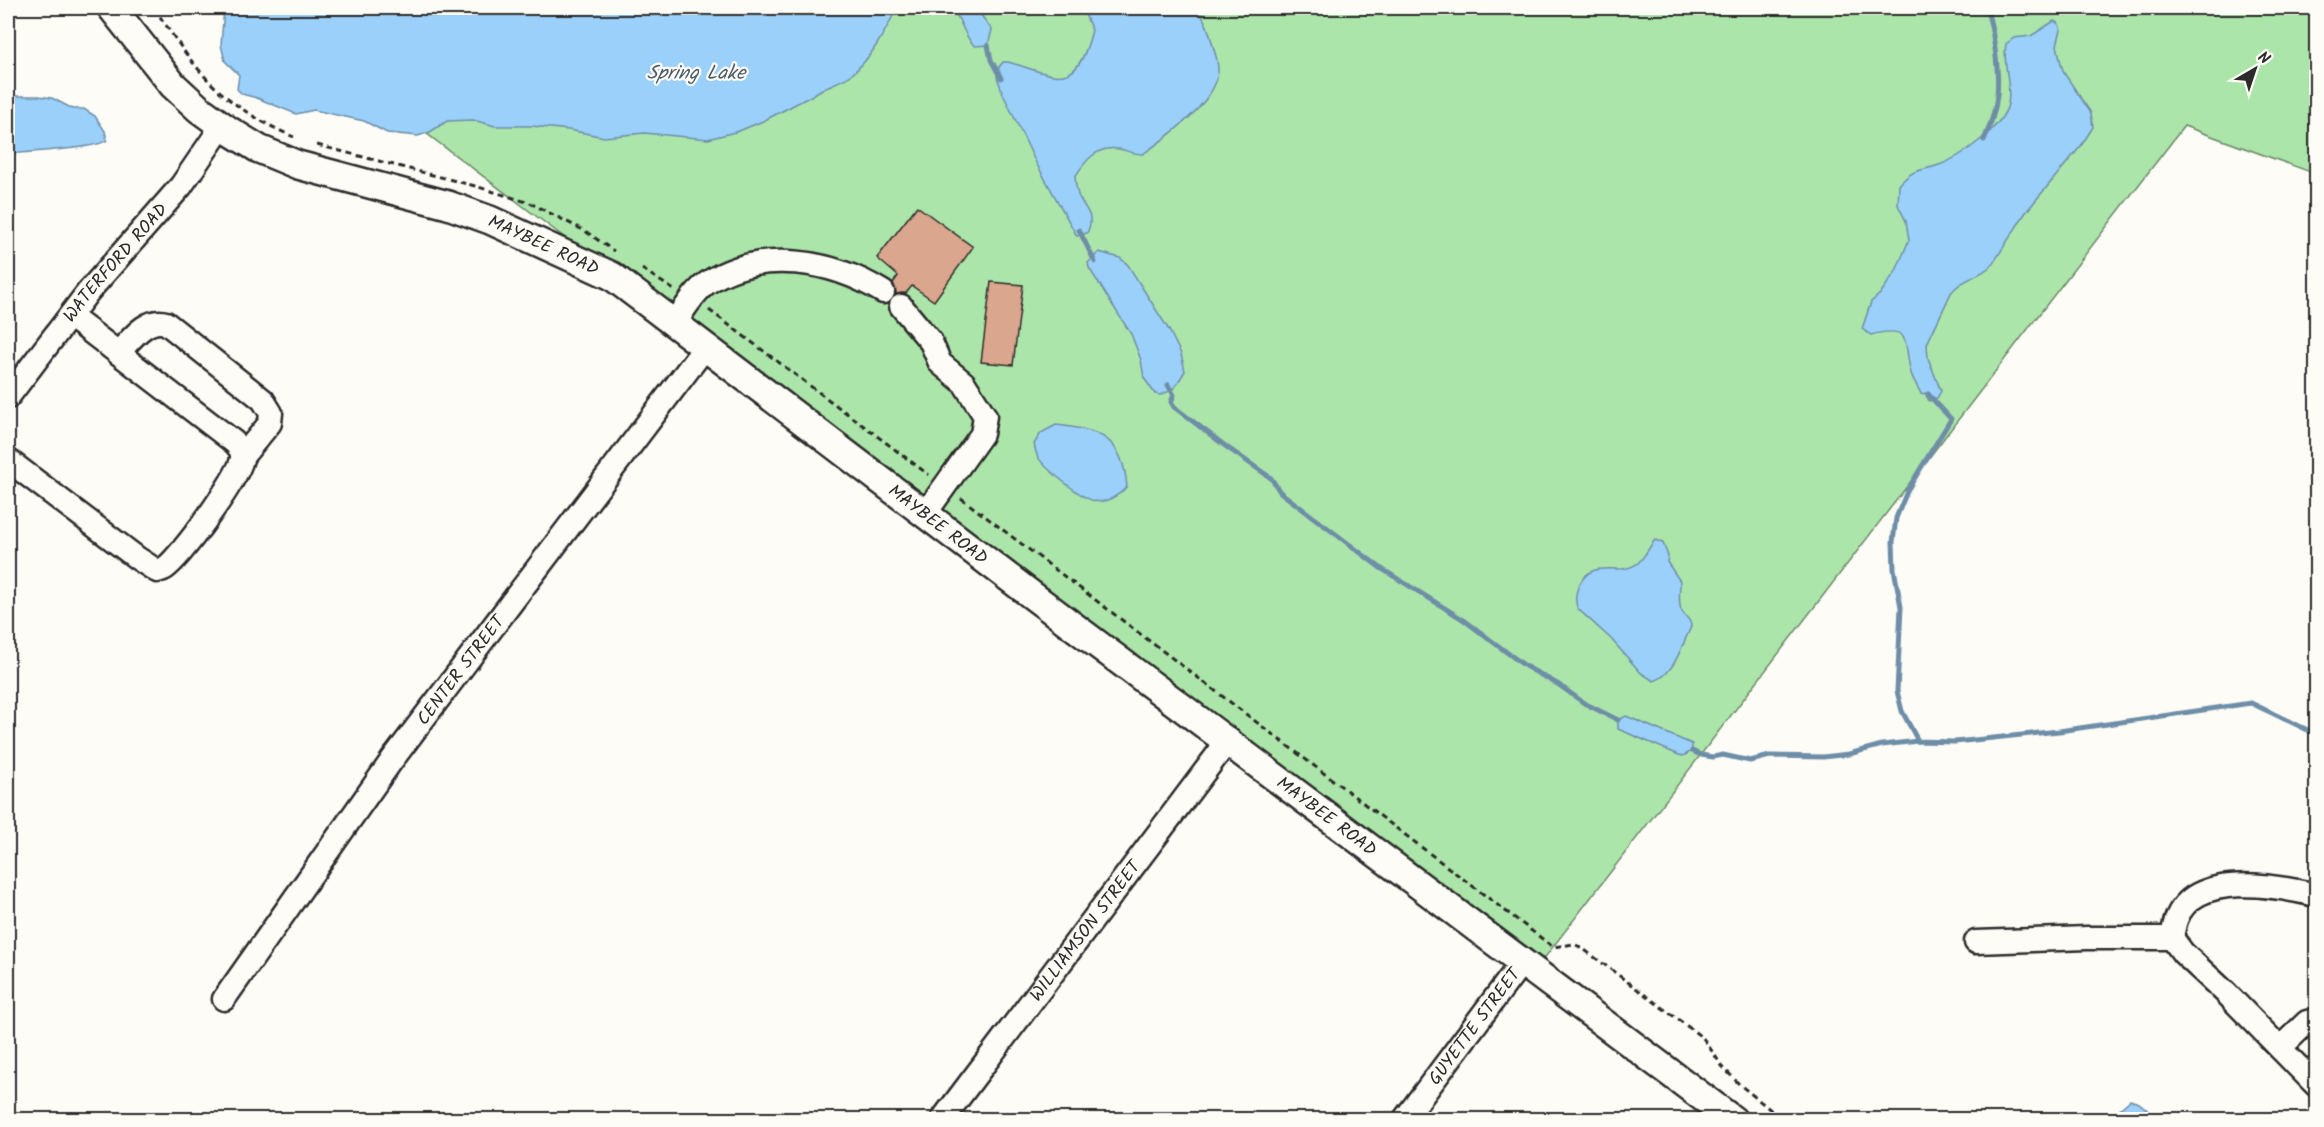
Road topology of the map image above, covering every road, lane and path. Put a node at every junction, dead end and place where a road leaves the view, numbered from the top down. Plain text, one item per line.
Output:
1 (112, 8) edge
2 (222, 126) junction
3 (883, 292) dead end
4 (901, 306) dead end
5 (70, 316) junction
6 (675, 322) junction
7 (706, 346) junction
8 (118, 353) junction
9 (8, 397) edge
10 (242, 457) junction
11 (8, 460) edge
12 (925, 514) junction
13 (1227, 742) junction
14 (2316, 896) edge
15 (2172, 938) junction
16 (1976, 942) dead end
17 (1522, 962) junction
18 (224, 999) dead end
19 (2316, 1020) edge
20 (2280, 1048) junction
21 (2316, 1085) edge
22 (942, 1119) edge
23 (1404, 1119) edge
24 (1733, 1119) edge

1 - 2 main road, MAYBEE ROAD
2 - 5 street, WATERFORD ROAD
2 - 6 main road, MAYBEE ROAD
3 - 6 street
4 - 12 street
5 - 8 street
5 - 9 street, WATERFORD ROAD
6 - 7 main road, MAYBEE ROAD
7 - 12 main road, MAYBEE ROAD
7 - 18 street, CENTER STREET
8 - 10 street
8 - 10 street
10 - 11 street
12 - 13 main road, MAYBEE ROAD
13 - 17 main road, MAYBEE ROAD
13 - 22 street, WILLIAMSON STREET
14 - 15 street
15 - 16 street
15 - 20 street
17 - 23 street, GUYETTE STREET
17 - 24 main road, MAYBEE ROAD
19 - 20 street
20 - 21 street

